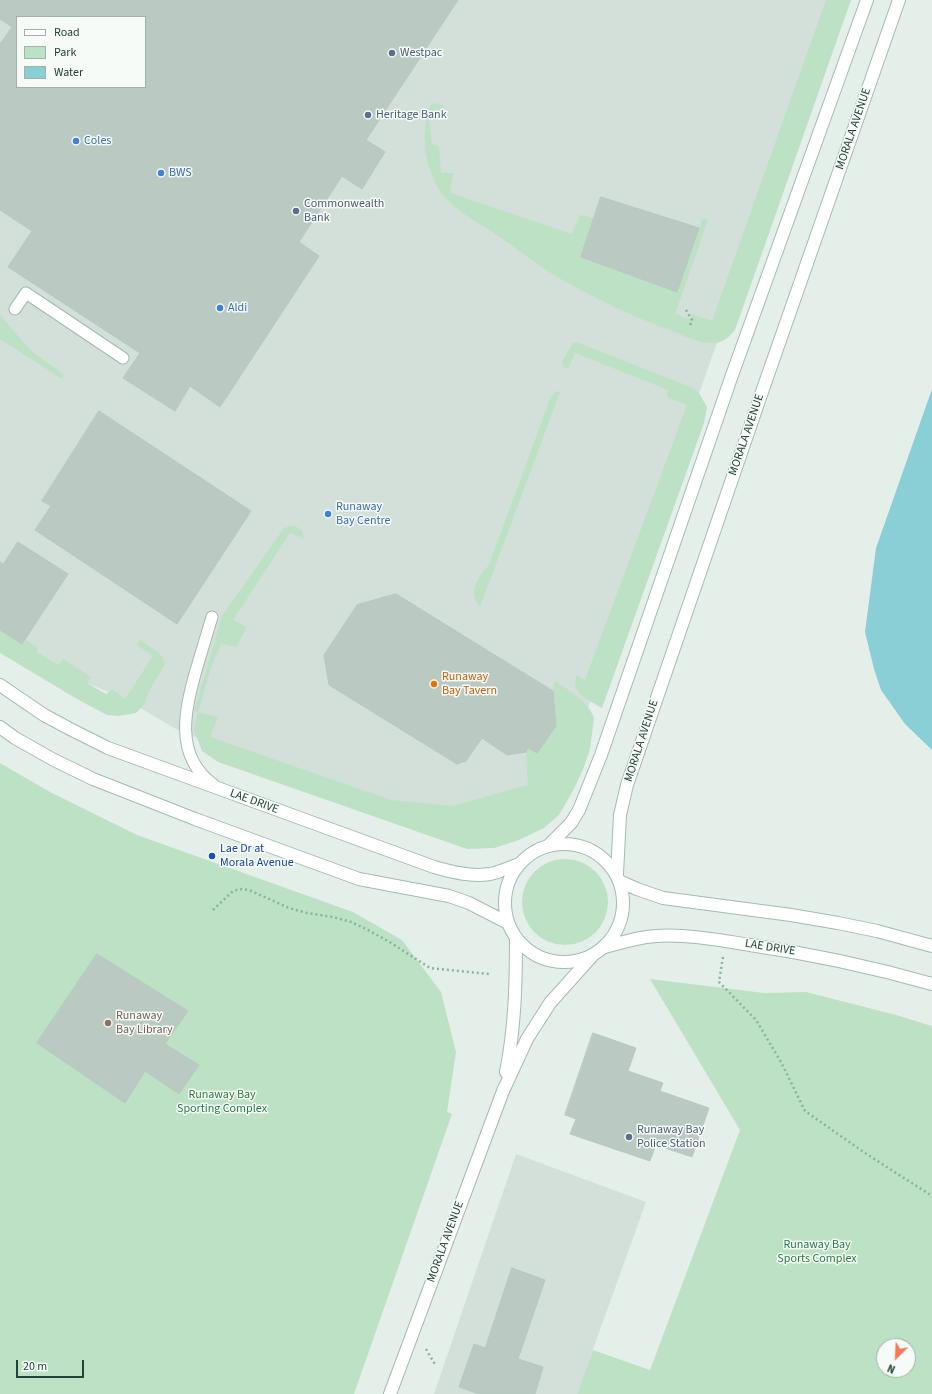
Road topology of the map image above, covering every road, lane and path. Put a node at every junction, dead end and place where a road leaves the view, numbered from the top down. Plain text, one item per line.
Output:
1 (867, 0) edge
2 (899, 0) edge
3 (15, 309) dead end
4 (686, 310) dead end
5 (690, 326) dead end
6 (124, 358) dead end
7 (212, 617) dead end
8 (0, 685) edge
9 (0, 728) edge
10 (219, 789) junction
11 (548, 846) junction
12 (520, 864) junction
13 (618, 878) junction
14 (214, 910) dead end
15 (508, 923) junction
16 (516, 938) junction
17 (724, 941) junction
18 (932, 946) edge
19 (605, 947) junction
20 (592, 956) junction
21 (489, 974) dead end
22 (932, 984) edge
23 (503, 1091) junction
24 (932, 1196) edge
25 (390, 1394) edge

1 - 11 main road
2 - 13 main road, MORALA AVENUE
3 - 6 lane
4 - 5 path
7 - 10 lane
8 - 10 main road, LAE DRIVE
9 - 15 main road
10 - 12 main road, LAE DRIVE
11 - 12 main road
11 - 13 main road
12 - 15 main road
13 - 18 main road
13 - 19 main road
14 - 21 path
15 - 16 main road
16 - 20 main road
16 - 23 main road, MORALA AVENUE
17 - 19 main road, LAE DRIVE
17 - 22 main road, LAE DRIVE
17 - 24 path
19 - 20 main road
20 - 23 main road, MORALA AVENUE
23 - 25 main road, MORALA AVENUE

